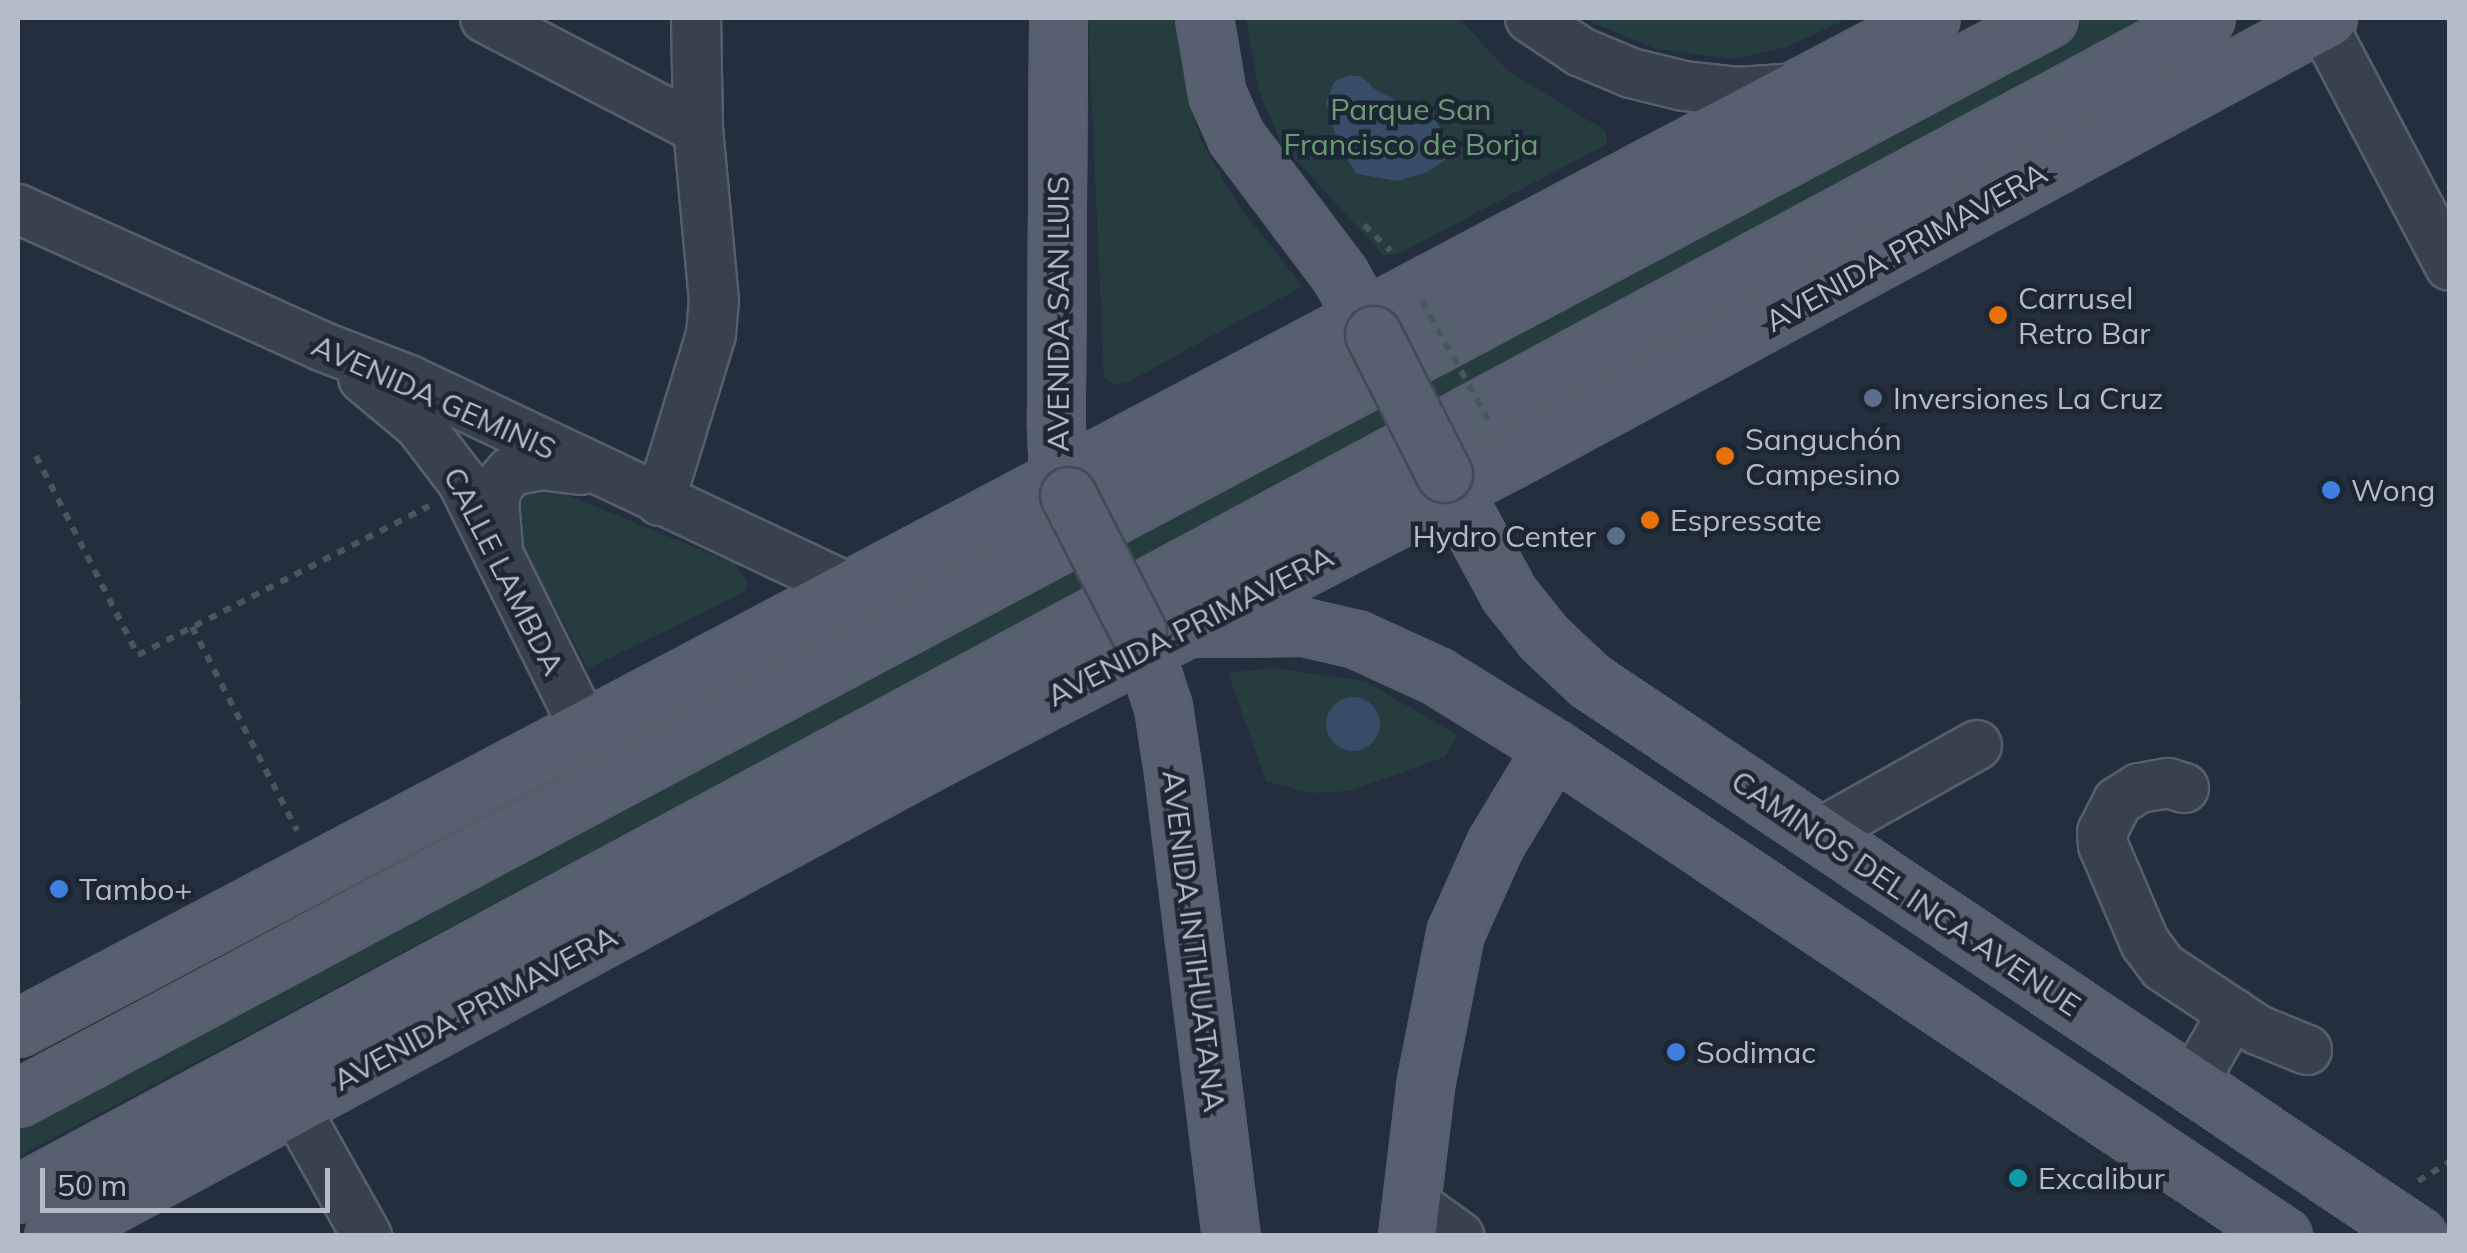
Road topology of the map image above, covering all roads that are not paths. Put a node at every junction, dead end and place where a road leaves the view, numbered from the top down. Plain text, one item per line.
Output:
1 (484, 18) edge
2 (696, 18) edge
3 (1058, 18) edge
4 (1204, 18) edge
5 (1530, 18) edge
6 (1932, 18) edge
7 (2049, 18) edge
8 (2206, 18) edge
9 (2322, 19) edge
10 (1798, 88) junction
11 (698, 128) junction
12 (18, 208) edge
13 (2449, 264) edge
14 (1368, 326) junction
15 (321, 346) junction
16 (599, 473) junction
17 (1448, 483) junction
18 (1063, 486) junction
19 (660, 500) junction
20 (500, 557) junction
21 (849, 588) junction
22 (1157, 636) junction
23 (584, 727) junction
24 (1977, 745) dead end
25 (1554, 748) junction
26 (2184, 788) dead end
27 (1818, 834) junction
28 (2233, 1013) junction
29 (19, 1024) edge
30 (2307, 1050) dead end
31 (2192, 1084) junction
32 (18, 1098) edge
33 (294, 1106) junction
34 (18, 1194) edge
35 (1408, 1218) edge
36 (2450, 1224) edge
37 (2260, 1229) edge
38 (53, 1236) edge
39 (366, 1236) edge
40 (1231, 1236) edge
41 (1459, 1236) edge
42 (2418, 1236) edge
43 (2428, 1236) edge

1 - 11 street
2 - 11 street
3 - 18 main road, AVENIDA SAN LUIS
4 - 14 main road
5 - 10 street
6 - 10 main road
7 - 32 main road
8 - 34 main road, AVENIDA PRIMAVERA
9 - 13 street
9 - 17 main road, AVENIDA PRIMAVERA
10 - 14 main road
11 - 19 street
12 - 15 street, AVENIDA GEMINIS
14 - 17 main road, bridge
14 - 18 main road
15 - 16 street, AVENIDA GEMINIS
15 - 20 street, CALLE LAMBDA
16 - 19 street, AVENIDA GEMINIS
16 - 20 street
17 - 22 main road, AVENIDA PRIMAVERA
17 - 27 main road, CAMINOS DEL INCA AVENUE
18 - 21 main road
18 - 22 main road, AVENIDA SAN LUIS, bridge
19 - 21 street, AVENIDA GEMINIS
20 - 23 street, CALLE LAMBDA
21 - 23 main road
22 - 25 main road
22 - 33 main road, AVENIDA PRIMAVERA
22 - 40 main road, AVENIDA INTIHUATANA
23 - 29 main road
24 - 27 street
25 - 35 main road
25 - 37 main road
26 - 28 street
27 - 31 main road, CAMINOS DEL INCA AVENUE
28 - 30 street
28 - 31 street
31 - 42 main road, CAMINOS DEL INCA AVENUE
33 - 38 main road, AVENIDA PRIMAVERA
33 - 39 street
35 - 41 street
36 - 43 street

